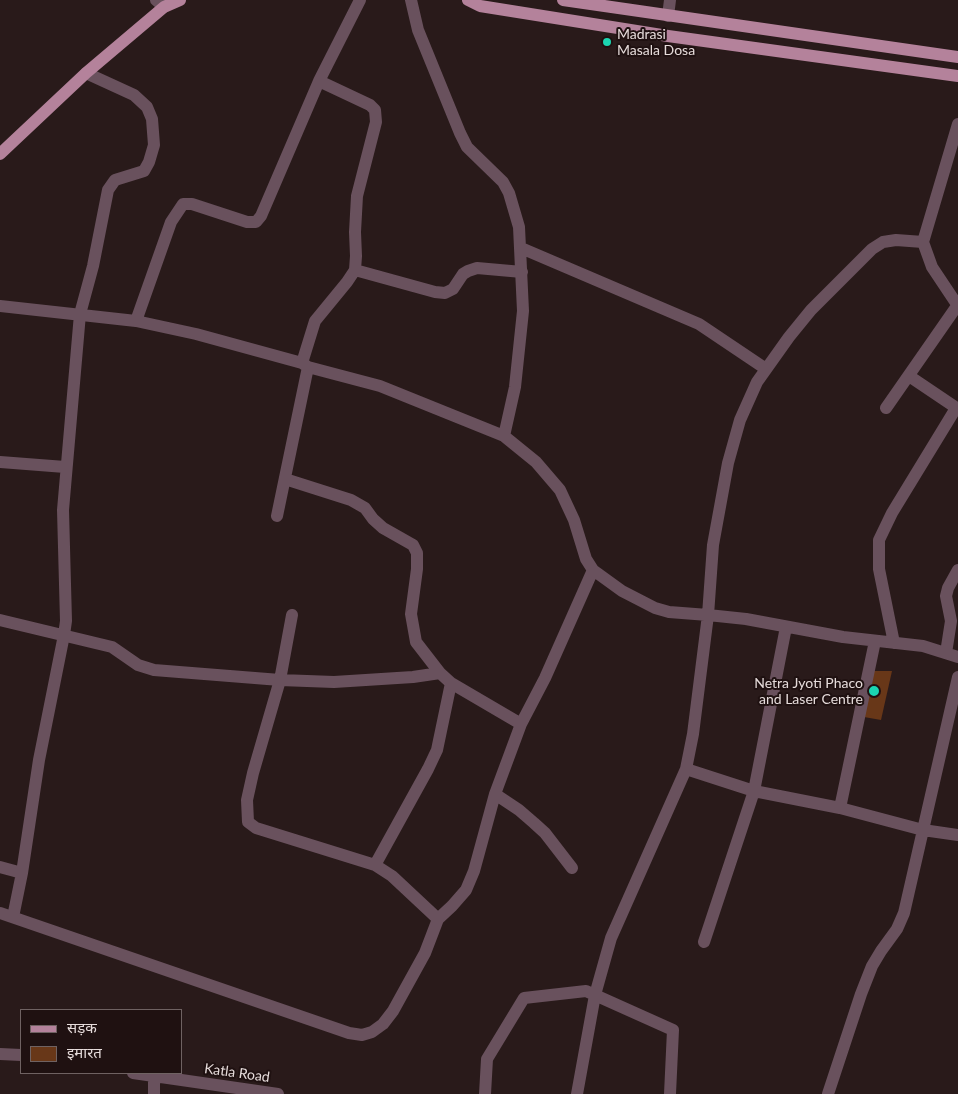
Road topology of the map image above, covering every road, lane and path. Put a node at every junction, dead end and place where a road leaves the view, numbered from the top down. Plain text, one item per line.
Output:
1 (180, 0) edge
2 (360, 0) edge
3 (411, 0) edge
4 (468, 0) edge
5 (562, 0) edge
6 (670, 0) edge
7 (160, 3) edge
8 (668, 16) junction
9 (958, 56) edge
10 (86, 73) junction
11 (958, 76) edge
12 (319, 81) junction
13 (958, 124) edge
14 (2, 149) edge
15 (923, 242) junction
16 (520, 248) junction
17 (355, 270) junction
18 (522, 272) junction
19 (0, 306) edge
20 (958, 306) edge
21 (80, 314) junction
22 (136, 321) junction
23 (305, 365) junction
24 (766, 369) junction
25 (909, 376) junction
26 (886, 408) dead end
27 (957, 408) edge
28 (504, 436) junction
29 (0, 462) edge
30 (65, 467) junction
31 (285, 479) junction
32 (277, 516) dead end
33 (593, 570) junction
34 (958, 570) edge
35 (292, 615) dead end
36 (708, 615) junction
37 (0, 620) edge
38 (955, 620) edge
39 (786, 627) junction
40 (64, 635) junction
41 (875, 641) junction
42 (894, 643) junction
43 (952, 655) edge
44 (440, 673) junction
45 (958, 677) edge
46 (280, 680) junction
47 (452, 683) junction
48 (521, 724) junction
49 (686, 769) junction
50 (754, 790) junction
51 (495, 794) junction
52 (840, 808) junction
53 (923, 830) junction
54 (958, 835) edge
55 (375, 864) junction
56 (0, 867) edge
57 (572, 868) dead end
58 (22, 873) junction
59 (0, 913) edge
60 (13, 917) junction
61 (438, 919) junction
62 (704, 942) dead end
63 (595, 995) junction
64 (0, 1054) edge
65 (20, 1055) edge
66 (140, 1074) edge
67 (154, 1076) junction
68 (154, 1094) edge
69 (278, 1094) edge
70 (485, 1094) edge
71 (577, 1094) edge
72 (670, 1094) edge
73 (828, 1094) edge

1 - 7 main road
2 - 12 street
3 - 16 street
4 - 11 main road
5 - 8 main road
6 - 8 street
7 - 10 main road
8 - 9 main road
10 - 14 main road
10 - 21 street
12 - 17 street
12 - 22 street
13 - 15 street
15 - 20 street
15 - 24 street
16 - 18 street
16 - 24 street
17 - 18 street
17 - 23 street
18 - 28 street
19 - 21 street
20 - 25 street
21 - 22 street
21 - 30 street
22 - 23 street
23 - 28 street
23 - 31 street
24 - 36 street
25 - 26 street
25 - 27 street
27 - 42 street
28 - 33 street
29 - 30 street
30 - 40 street
31 - 32 street
31 - 44 street
33 - 36 street
33 - 48 street
34 - 38 street
35 - 46 street
36 - 39 street
36 - 49 street
37 - 40 street
38 - 43 street
39 - 41 street
39 - 50 street
40 - 46 street
40 - 58 street
41 - 42 street
41 - 52 street
42 - 43 street
44 - 46 street
44 - 47 street
45 - 53 street
46 - 55 street
47 - 48 street
47 - 55 street
48 - 51 street
49 - 50 street
49 - 63 street
50 - 52 street
50 - 62 street
51 - 57 street
51 - 61 street
52 - 53 street
53 - 54 street
53 - 73 street
55 - 61 street
56 - 58 street
58 - 60 street
59 - 60 street
60 - 61 street
63 - 70 street
63 - 71 street
63 - 72 street
64 - 65 street
66 - 67 street, Katla Road
67 - 68 street
67 - 69 street, Katla Road

